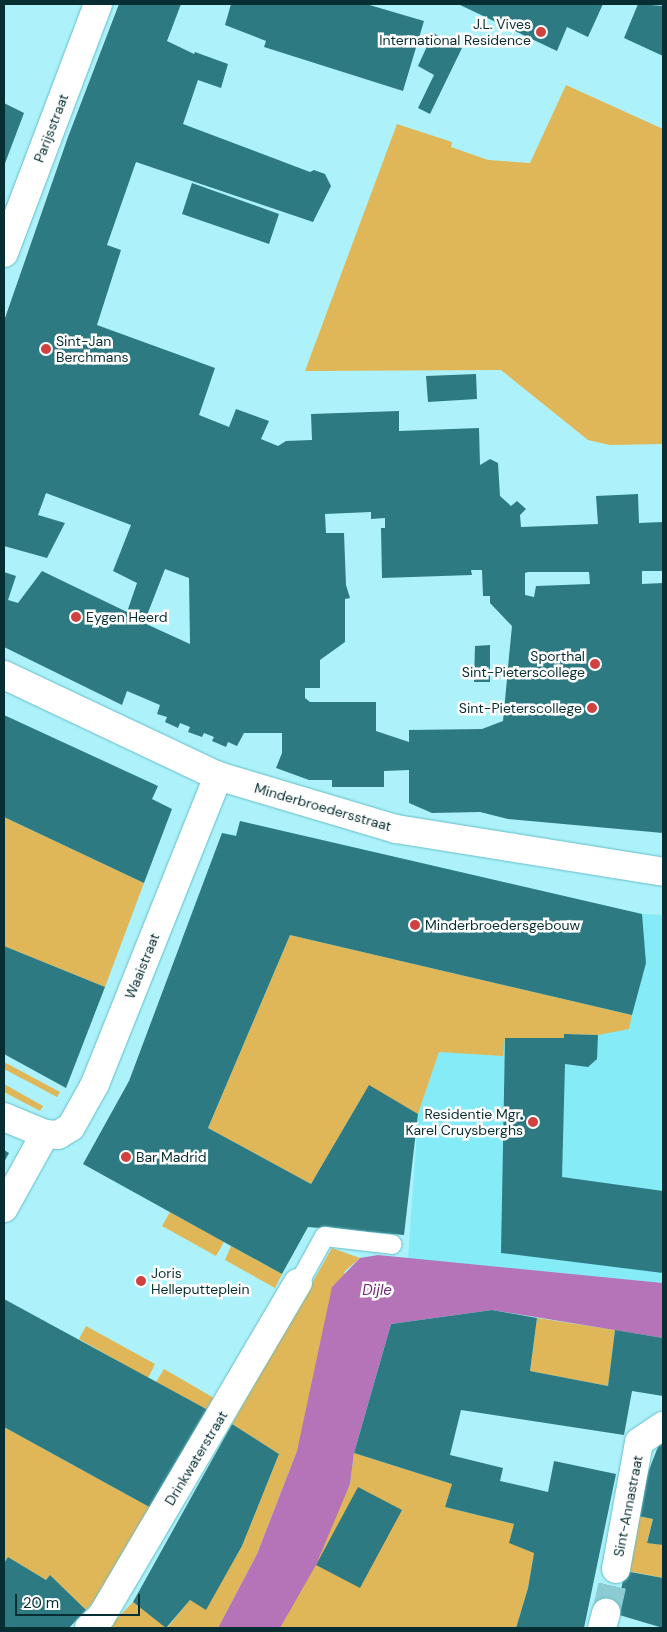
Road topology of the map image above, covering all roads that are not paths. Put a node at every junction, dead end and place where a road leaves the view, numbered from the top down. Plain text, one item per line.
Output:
1 (98, 4) edge
2 (4, 253) edge
3 (4, 675) edge
4 (218, 776) junction
5 (663, 872) edge
6 (4, 1117) edge
7 (45, 1134) junction
8 (4, 1208) edge
9 (392, 1244) dead end
10 (298, 1283) joint
11 (663, 1426) edge
12 (616, 1569) tunnel mouth
13 (89, 1628) edge

1 - 2 street, Parijsstraat
3 - 4 street, Minderbroedersstraat
4 - 5 street, Minderbroedersstraat
4 - 7 street, Waaistraat
6 - 7 street
7 - 8 street
9 - 10 lane
10 - 13 street, Drinkwaterstraat
11 - 12 street, Sint-Annastraat

